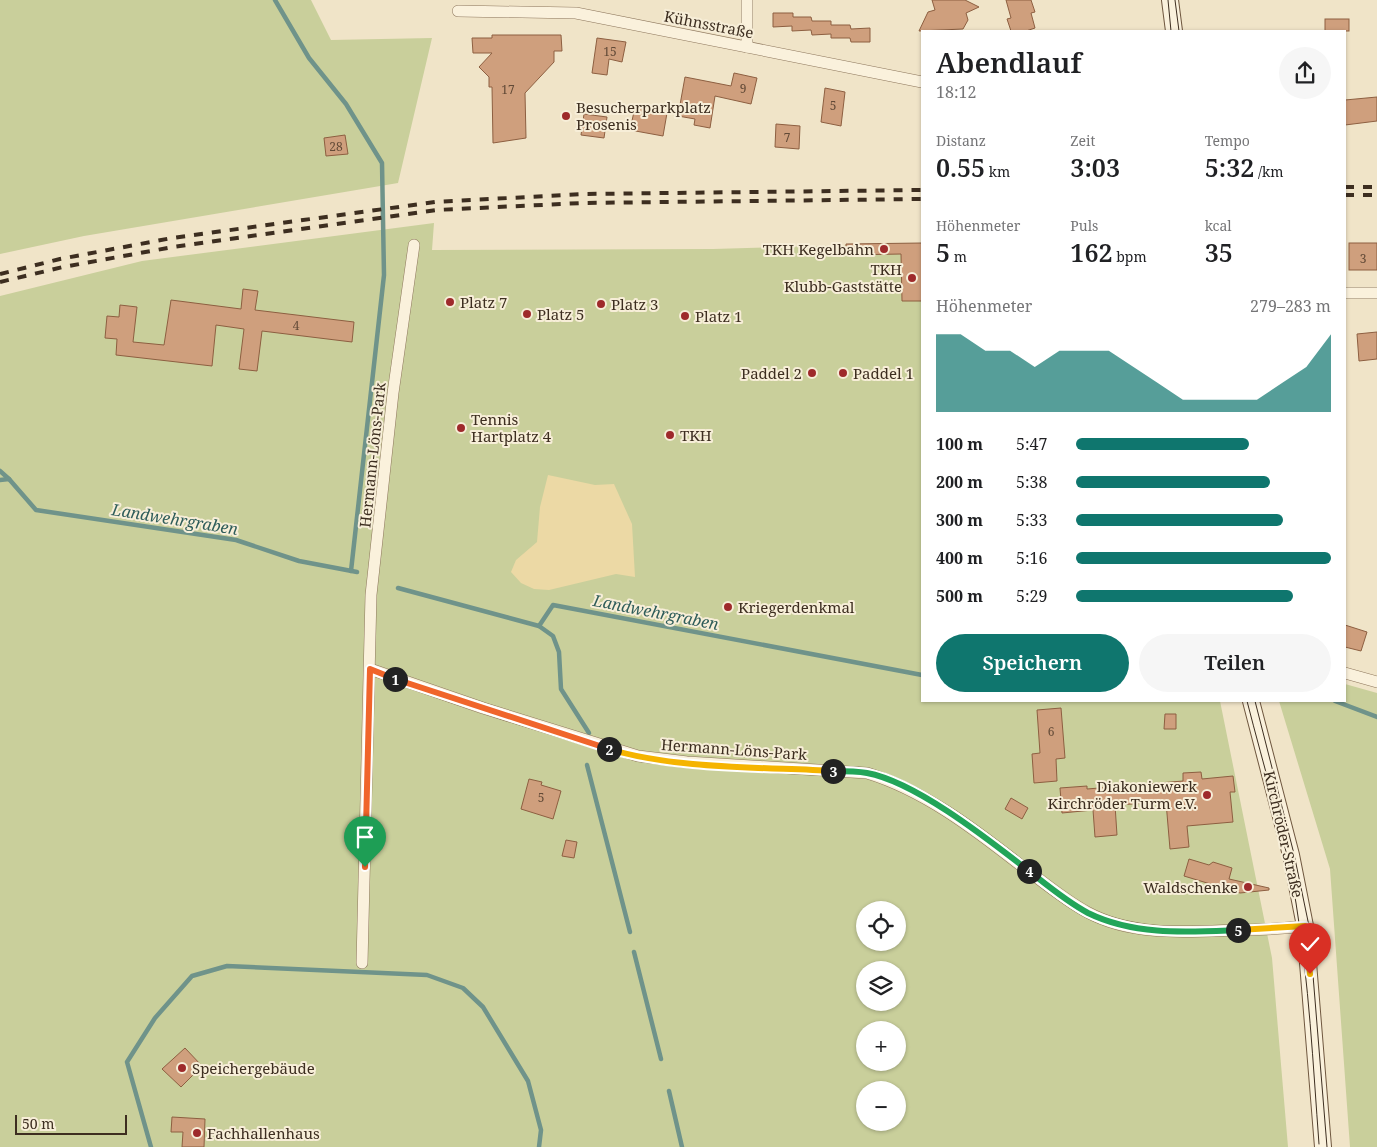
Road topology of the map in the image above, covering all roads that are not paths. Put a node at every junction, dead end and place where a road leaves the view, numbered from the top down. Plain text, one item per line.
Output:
1 (747, 0) edge
2 (1170, 0) edge
3 (458, 11) dead end
4 (1174, 30) edge
5 (747, 47) junction
6 (921, 82) edge
7 (414, 245) dead end
8 (1346, 293) edge
9 (1377, 293) edge
10 (370, 669) junction
11 (1346, 673) edge
12 (1377, 682) edge
13 (1251, 702) edge
14 (1305, 926) junction
15 (362, 964) dead end
16 (1323, 1147) edge

1 - 5 street
2 - 4 main road
3 - 5 street, Kühnsstraße
5 - 6 street, Kühnsstraße
7 - 10 street, Hermann-Löns-Park
8 - 9 street
10 - 14 street, Hermann-Löns-Park
10 - 15 street, Hermann-Löns-Park
11 - 12 street
13 - 14 main road, Kirchröder Straße
14 - 16 main road, Kirchröder Straße

